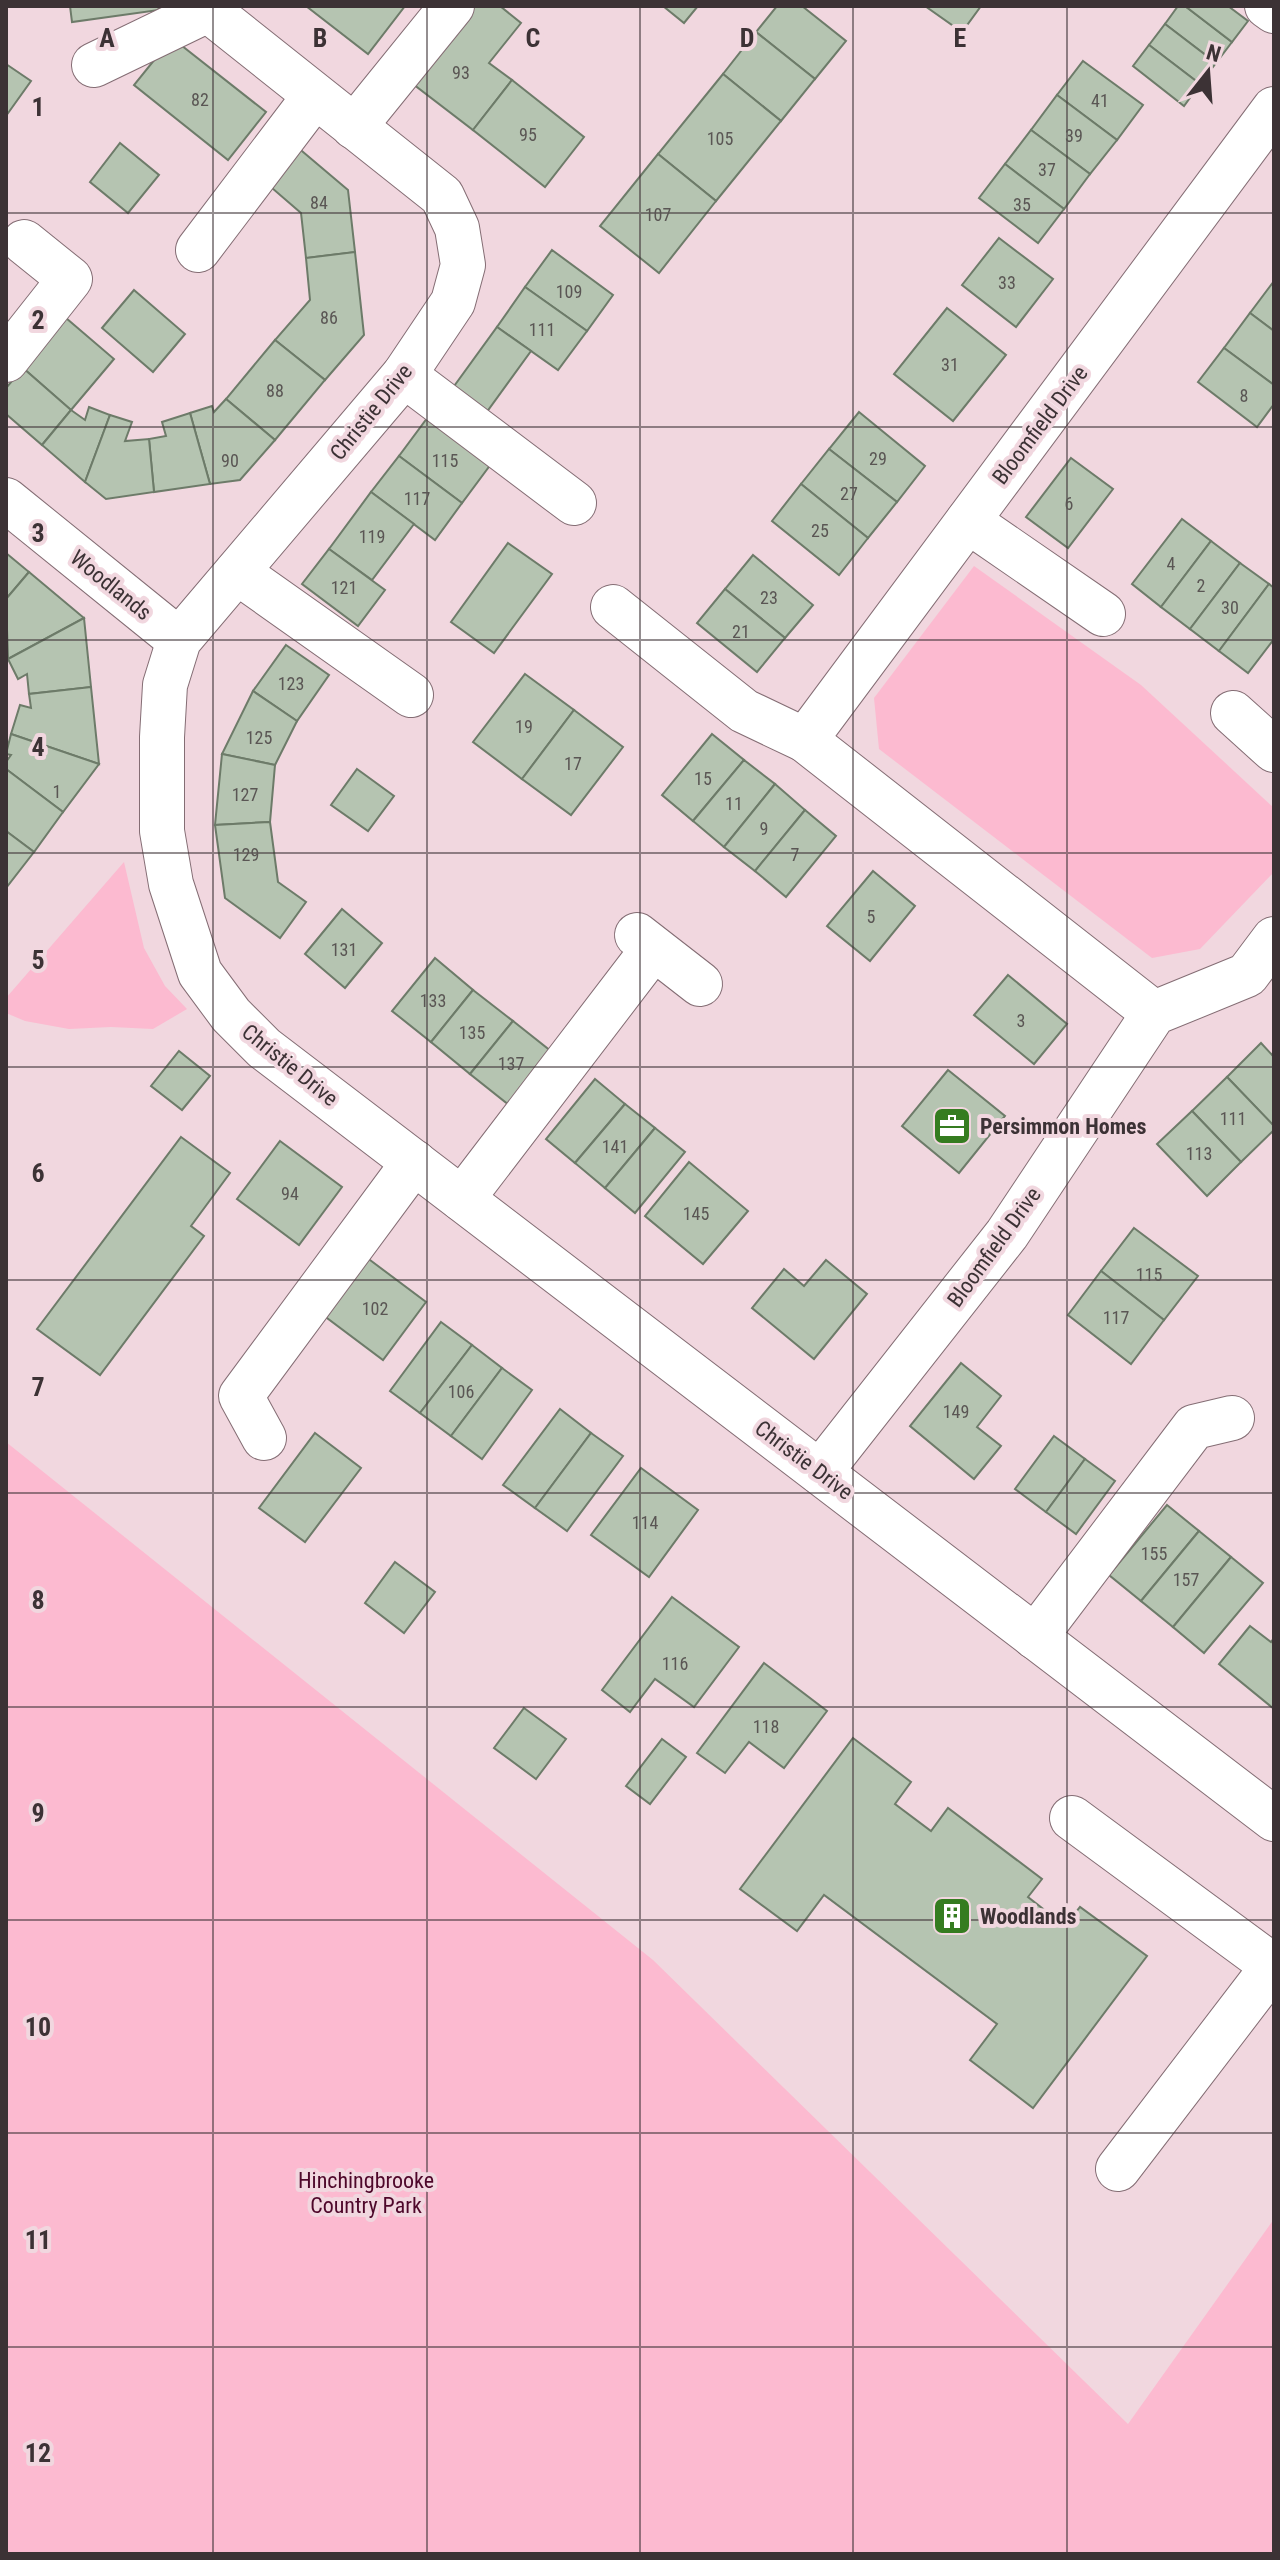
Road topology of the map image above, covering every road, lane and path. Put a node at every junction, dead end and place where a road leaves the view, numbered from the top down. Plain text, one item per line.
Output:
1 (452, 6) edge
2 (1267, 6) edge
3 (207, 8) edge
4 (1274, 11) edge
5 (94, 65) dead end
6 (314, 97) junction
7 (1274, 109) edge
8 (354, 127) junction
9 (24, 242) dead end
10 (198, 250) dead end
11 (6, 360) edge
12 (404, 375) junction
13 (6, 500) edge
14 (574, 503) dead end
15 (968, 521) junction
16 (237, 572) junction
17 (613, 607) dead end
18 (1103, 614) dead end
19 (179, 640) junction
20 (411, 695) dead end
21 (1233, 713) dead end
22 (805, 740) junction
23 (1274, 750) edge
24 (1274, 939) edge
25 (700, 984) dead end
26 (1154, 1013) junction
27 (414, 1162) junction
28 (462, 1199) junction
29 (1232, 1418) dead end
30 (264, 1438) dead end
31 (820, 1472) junction
32 (1035, 1637) junction
33 (1270, 1808) edge
34 (1072, 1818) dead end
35 (1274, 1966) edge
36 (1118, 2169) dead end

1 - 8 street
2 - 4 street
3 - 5 street
3 - 6 street, Christie Drive
6 - 8 street, Christie Drive
6 - 10 street
7 - 15 street, Bloomfield Drive
8 - 12 street, Christie Drive
9 - 11 street
12 - 14 street
12 - 16 street, Christie Drive
13 - 19 street, Woodlands
15 - 18 street
15 - 22 street, Bloomfield Drive
16 - 19 street, Christie Drive
16 - 20 street
17 - 22 street
19 - 27 street, Christie Drive
21 - 23 street
22 - 26 street
24 - 26 street
25 - 28 street
26 - 31 street, Bloomfield Drive
27 - 28 street, Christie Drive
27 - 30 street
28 - 31 street, Christie Drive
29 - 32 street
31 - 32 street, Christie Drive
32 - 33 street, Christie Drive
34 - 35 street
35 - 36 street

